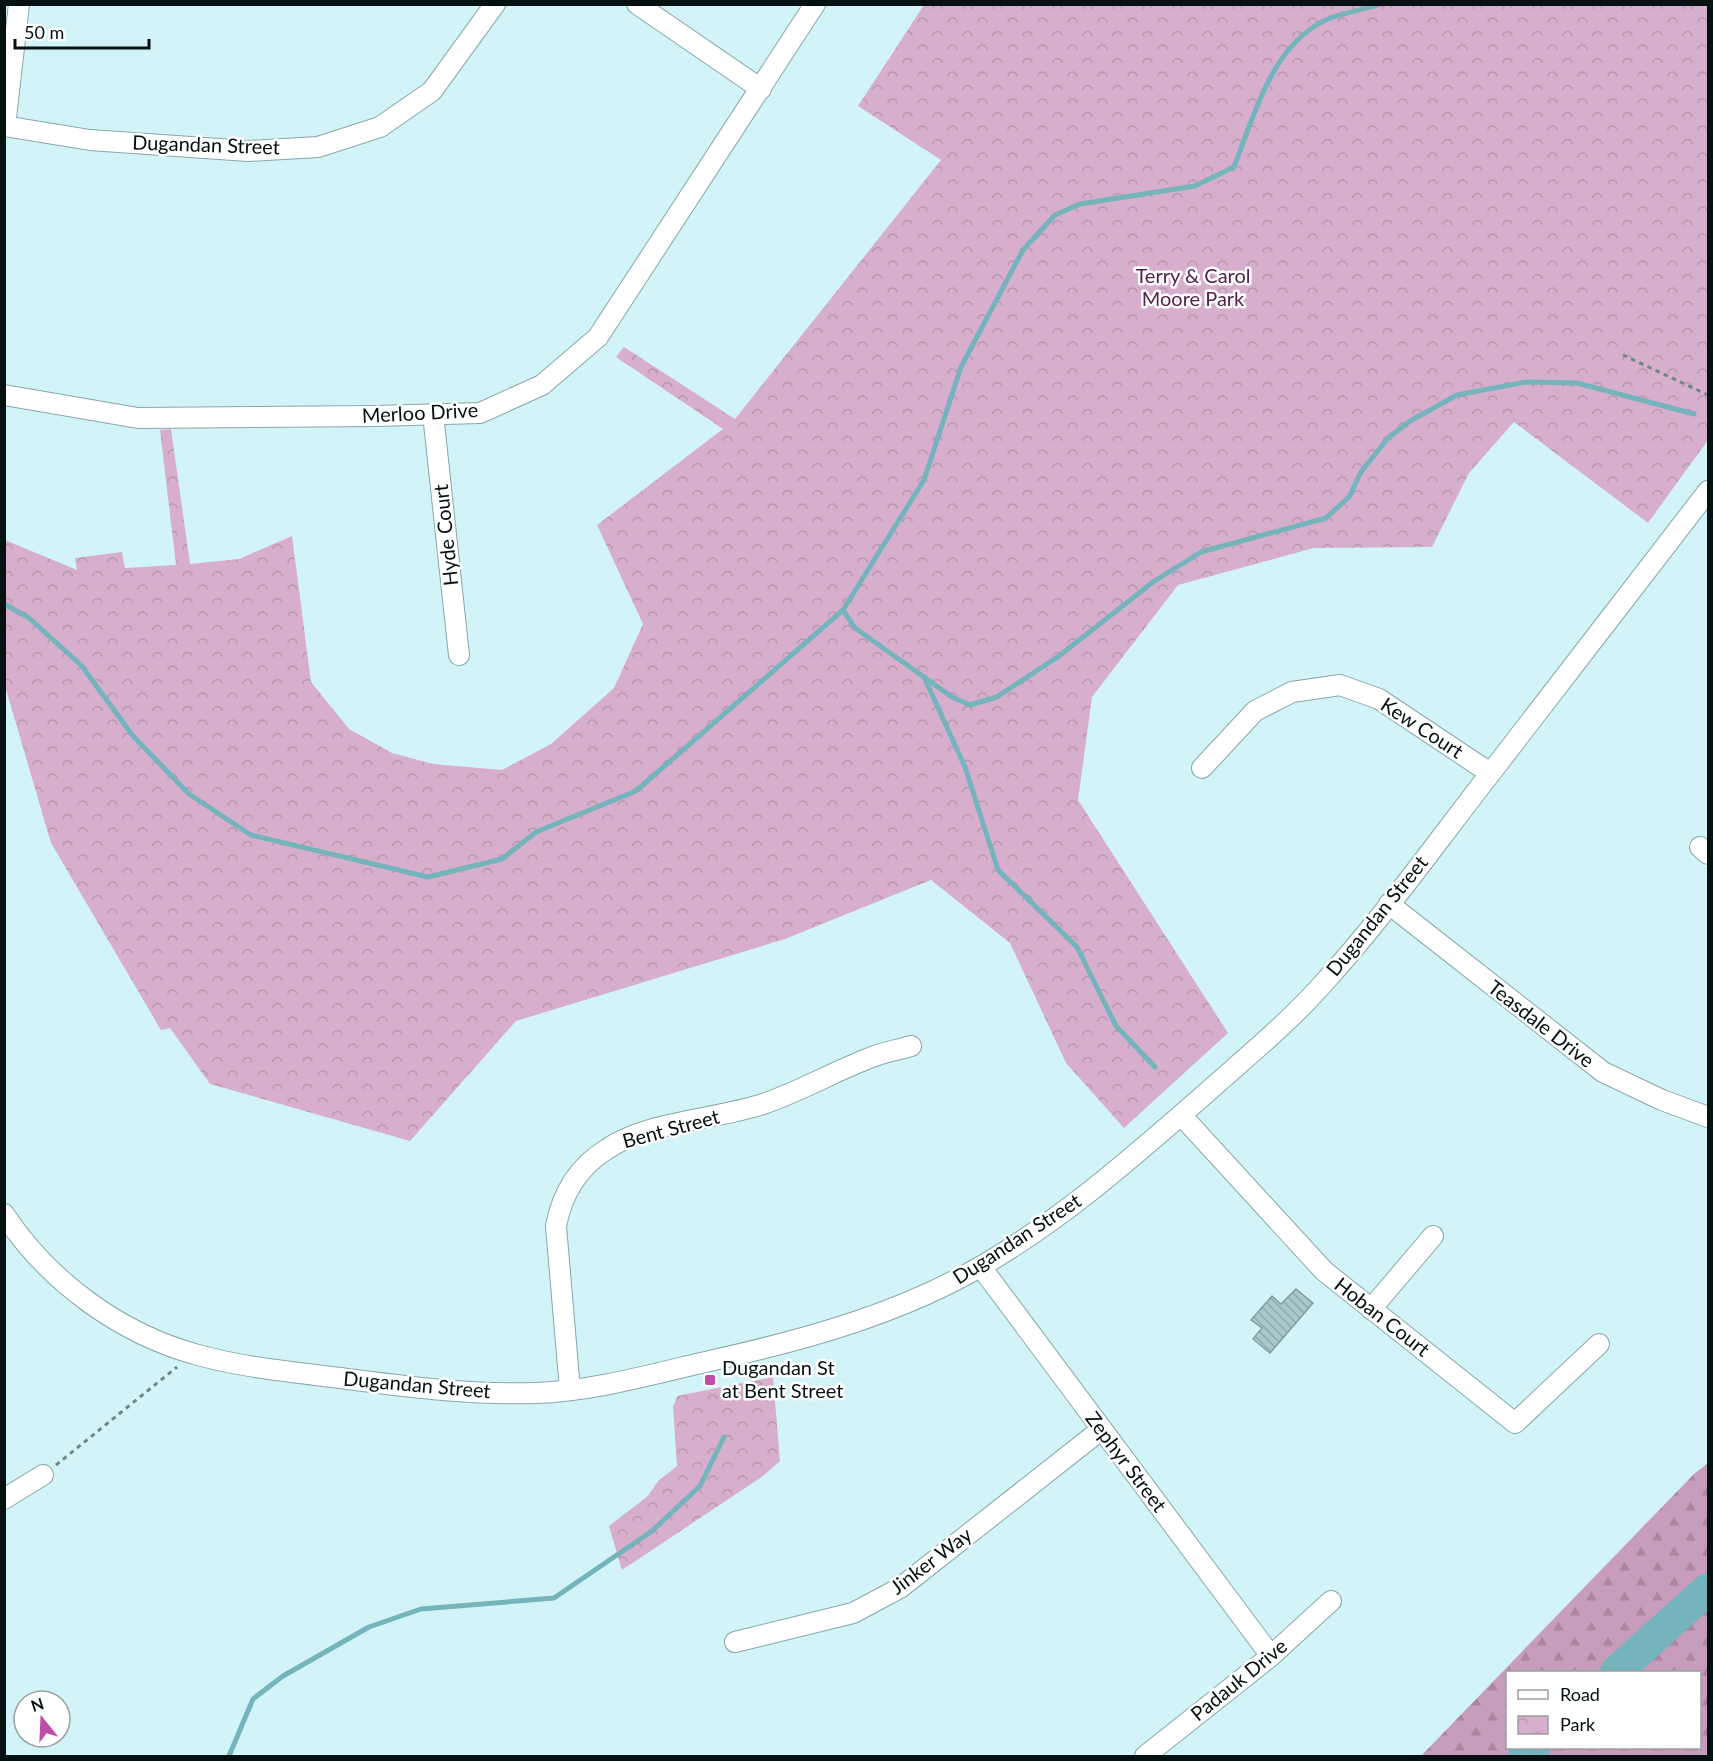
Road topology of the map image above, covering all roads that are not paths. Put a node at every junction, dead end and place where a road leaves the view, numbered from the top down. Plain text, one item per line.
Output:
1 (19, 4) edge
2 (495, 4) edge
3 (637, 4) edge
4 (815, 4) edge
5 (761, 89) junction
6 (5, 126) edge
7 (4, 395) edge
8 (433, 414) junction
9 (1708, 491) edge
10 (459, 655) dead end
11 (1202, 768) dead end
12 (1490, 773) junction
13 (1389, 904) junction
14 (912, 1047) dead end
15 (1181, 1115) junction
16 (1708, 1118) edge
17 (4, 1214) edge
18 (1433, 1236) dead end
19 (981, 1267) junction
20 (1371, 1309) junction
21 (1599, 1344) dead end
22 (570, 1390) junction
23 (1102, 1429) junction
24 (43, 1475) road end
25 (4, 1499) edge
26 (1331, 1601) dead end
27 (735, 1642) dead end
28 (1271, 1656) junction
29 (1145, 1756) edge

1 - 6 street
2 - 6 street, Dugandan Street
3 - 5 street
4 - 5 street, Merloo Drive
5 - 8 street, Merloo Drive
7 - 8 street, Merloo Drive
8 - 10 street, Hyde Court
9 - 12 street, Dugandan Street
11 - 12 street, Kew Court
12 - 13 street, Dugandan Street
13 - 15 street, Dugandan Street
13 - 16 street, Teasdale Drive
14 - 22 street, Bent Street
15 - 19 street, Dugandan Street
15 - 20 street, Hoban Court
17 - 22 street, Dugandan Street
18 - 20 street
19 - 22 street, Dugandan Street
19 - 23 street, Zephyr Street
20 - 21 street, Hoban Court
23 - 27 street, Jinker Way
23 - 28 street, Zephyr Street
24 - 25 street
26 - 28 street, Padauk Drive
28 - 29 street, Padauk Drive

